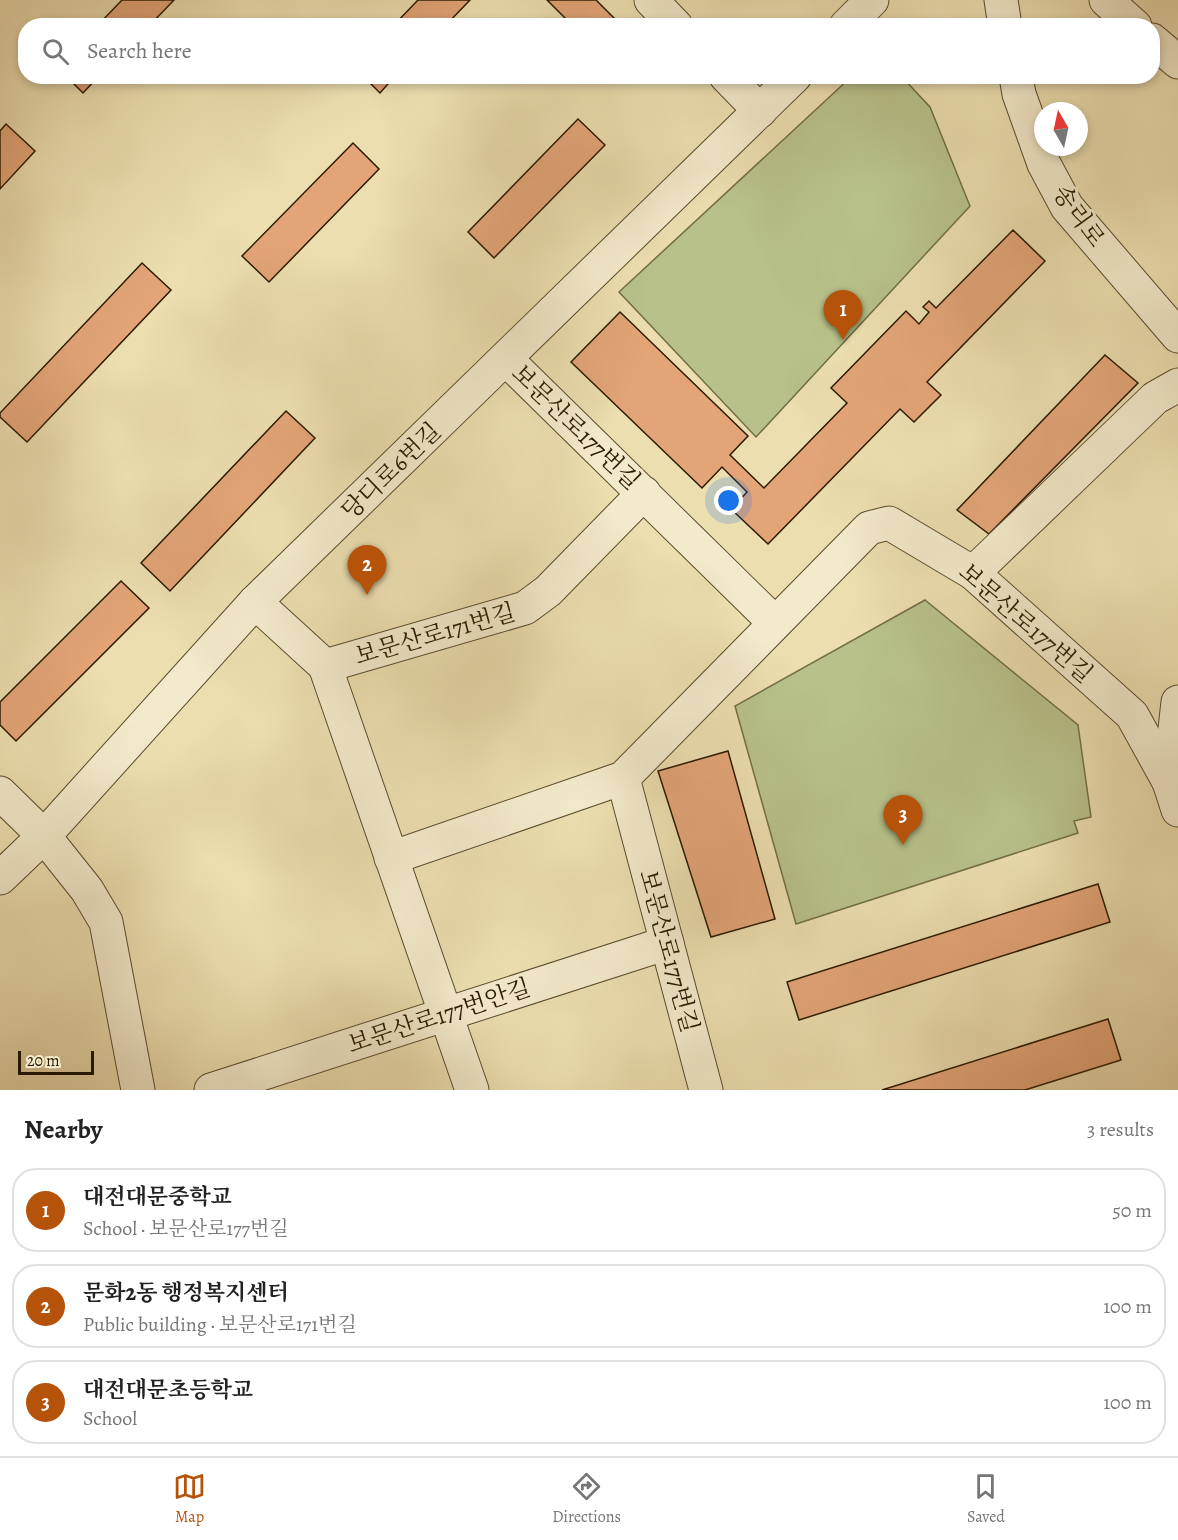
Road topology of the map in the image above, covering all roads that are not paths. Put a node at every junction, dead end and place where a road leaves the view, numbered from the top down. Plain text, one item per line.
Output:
1 (651, 0) edge
2 (872, 0) edge
3 (1001, 0) edge
4 (1106, 0) edge
5 (668, 18) edge
6 (854, 18) edge
7 (1004, 18) edge
8 (1126, 18) edge
9 (1160, 47) edge
10 (1178, 62) edge
11 (734, 84) edge
12 (787, 84) edge
13 (1017, 84) edge
14 (760, 111) junction
15 (1178, 336) edge
16 (506, 358) junction
17 (1178, 385) edge
18 (644, 493) junction
19 (973, 573) junction
20 (255, 602) junction
21 (775, 623) junction
22 (325, 666) junction
23 (1178, 702) edge
24 (623, 778) junction
25 (1175, 790) edge
26 (0, 793) edge
27 (44, 836) junction
28 (391, 858) junction
29 (0, 878) edge
30 (667, 943) junction
31 (445, 1014) junction
32 (138, 1090) edge
33 (211, 1090) edge
34 (472, 1090) edge
35 (706, 1090) edge

1 - 5 street
2 - 6 street
3 - 7 street
4 - 8 street
9 - 10 street
11 - 14 street
12 - 14 street, 당디로6번길
13 - 15 street, 송리로
14 - 16 street, 당디로6번길
16 - 18 street, 보문산로177번길
16 - 20 street, 당디로6번길
17 - 19 street
18 - 21 street, 보문산로177번길
18 - 22 street, 보문산로171번길
19 - 21 street, 보문산로177번길
19 - 25 street, 보문산로177번길
20 - 22 street, 보문산로171번길
20 - 27 street, 당디로6번길
21 - 24 street, 보문산로177번길
22 - 28 street, 보문산로171번길
23 - 25 street
24 - 28 street
24 - 30 street, 보문산로177번길
26 - 27 street
27 - 29 street, 당디로6번길
27 - 32 street
28 - 31 street, 보문산로171번길
30 - 31 street, 보문산로177번안길
30 - 35 street, 보문산로177번길
31 - 33 street, 보문산로177번안길
31 - 34 street, 보문산로171번길

